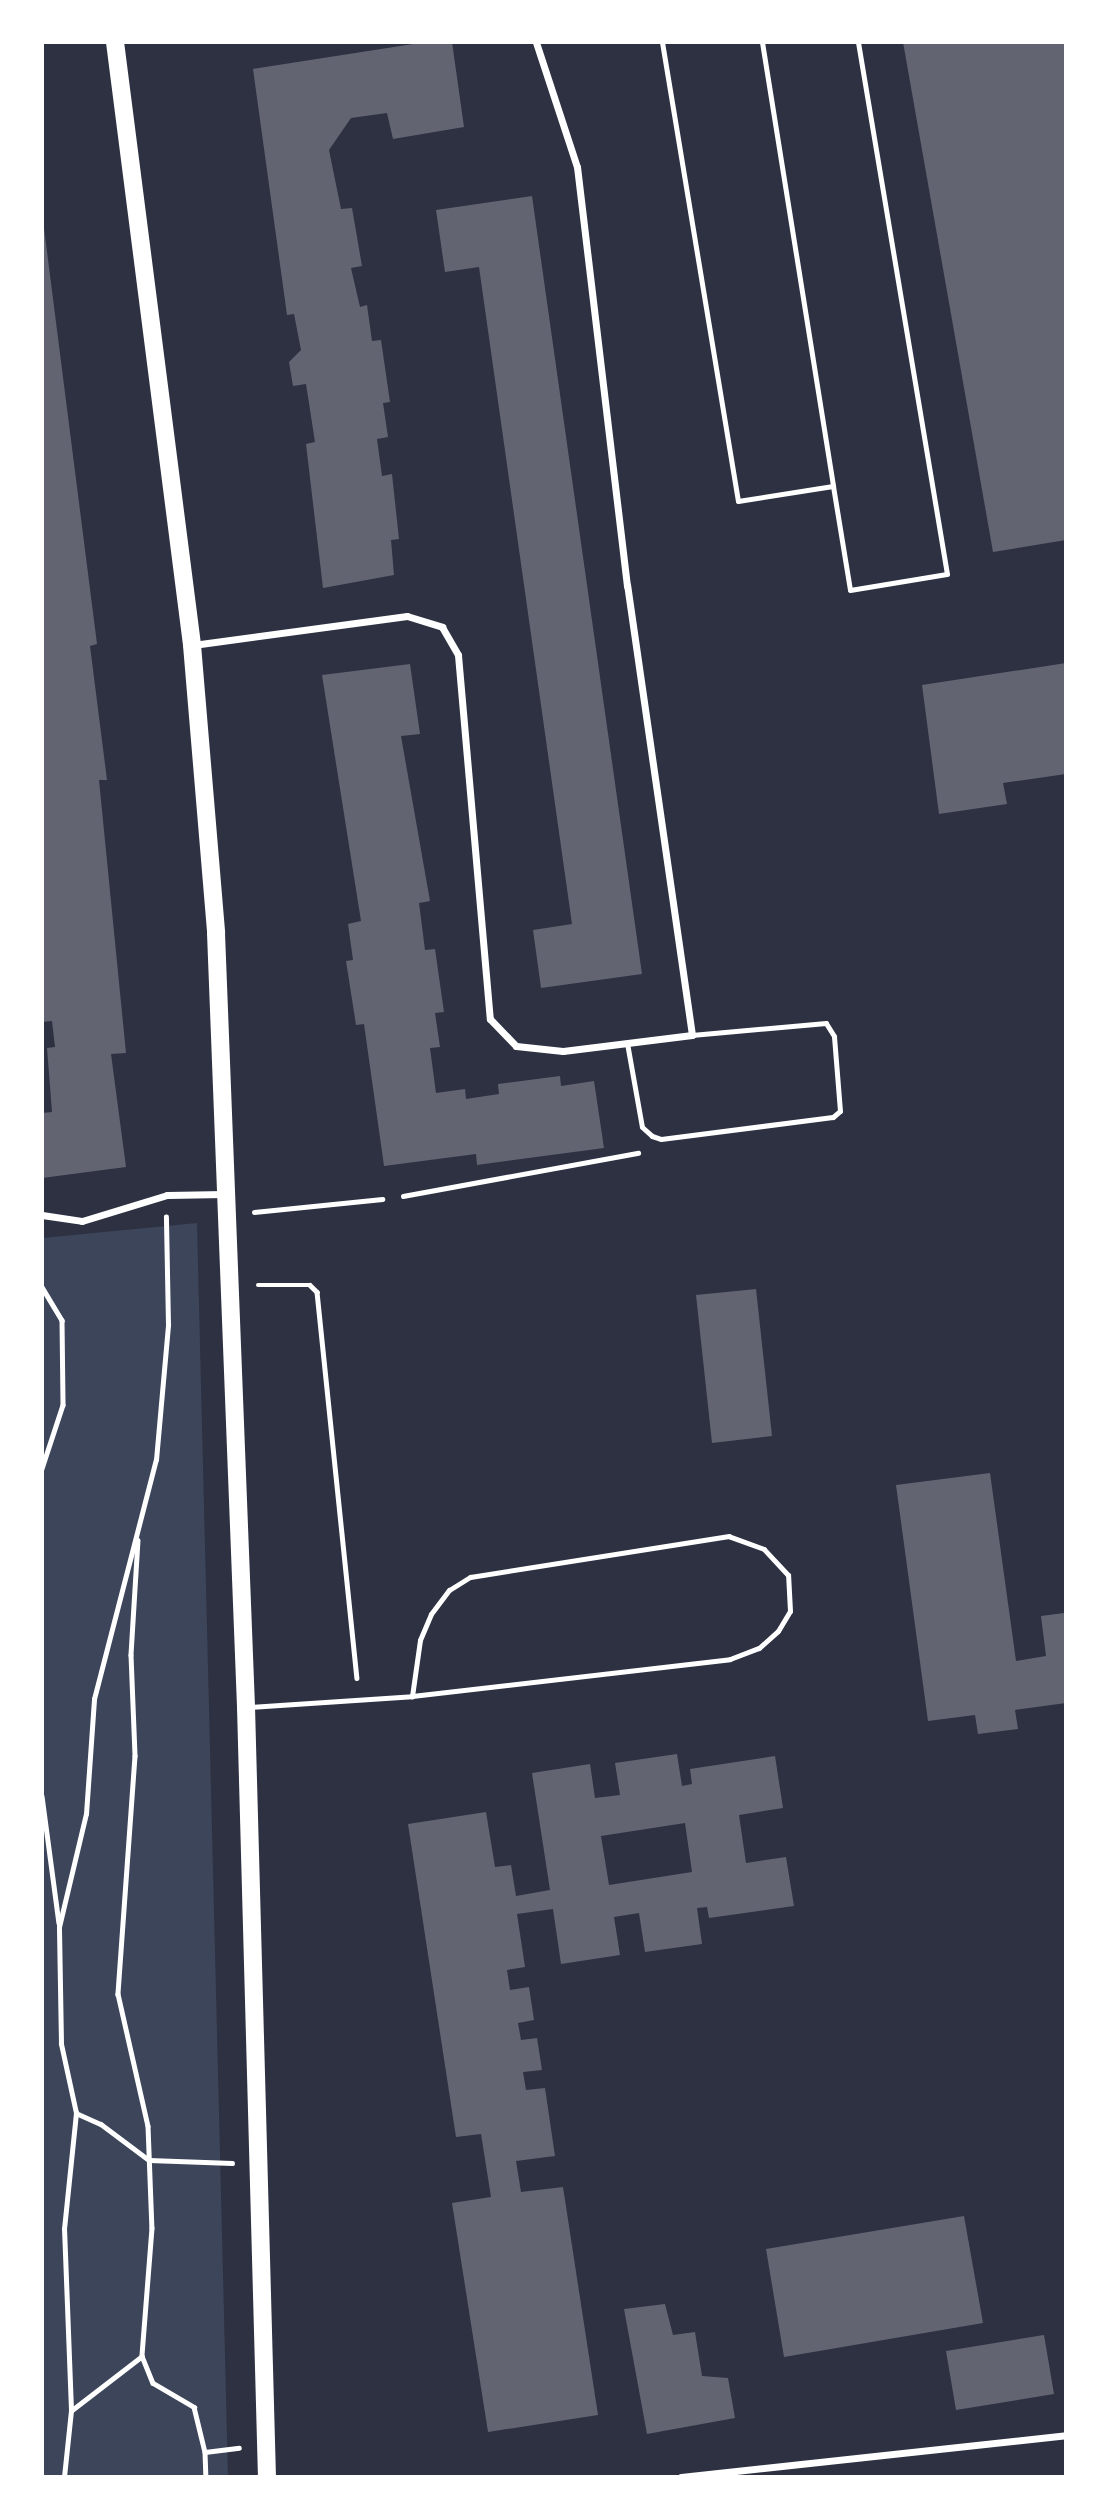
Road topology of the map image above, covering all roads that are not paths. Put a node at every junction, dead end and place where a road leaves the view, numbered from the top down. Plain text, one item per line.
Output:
1 (115, 42) edge
2 (536, 42) edge
3 (662, 42) edge
4 (762, 42) edge
5 (858, 42) edge
6 (833, 486) junction
7 (192, 645) junction
8 (692, 1035) junction
9 (627, 1043) junction
10 (224, 1194) junction
11 (382, 1199) road end
12 (254, 1212) dead end
13 (42, 1215) edge
14 (412, 1696) junction
15 (246, 1707) junction
16 (1066, 2435) edge
17 (267, 2477) edge
18 (681, 2477) edge

1 - 7 main road
2 - 8 street
3 - 6 lane
4 - 6 lane
5 - 6 lane
7 - 9 street
7 - 10 main road
8 - 9 street
8 - 9 lane
10 - 13 street
10 - 15 main road
11 - 12 lane
14 - 14 lane
14 - 15 lane
15 - 17 main road
16 - 18 street

